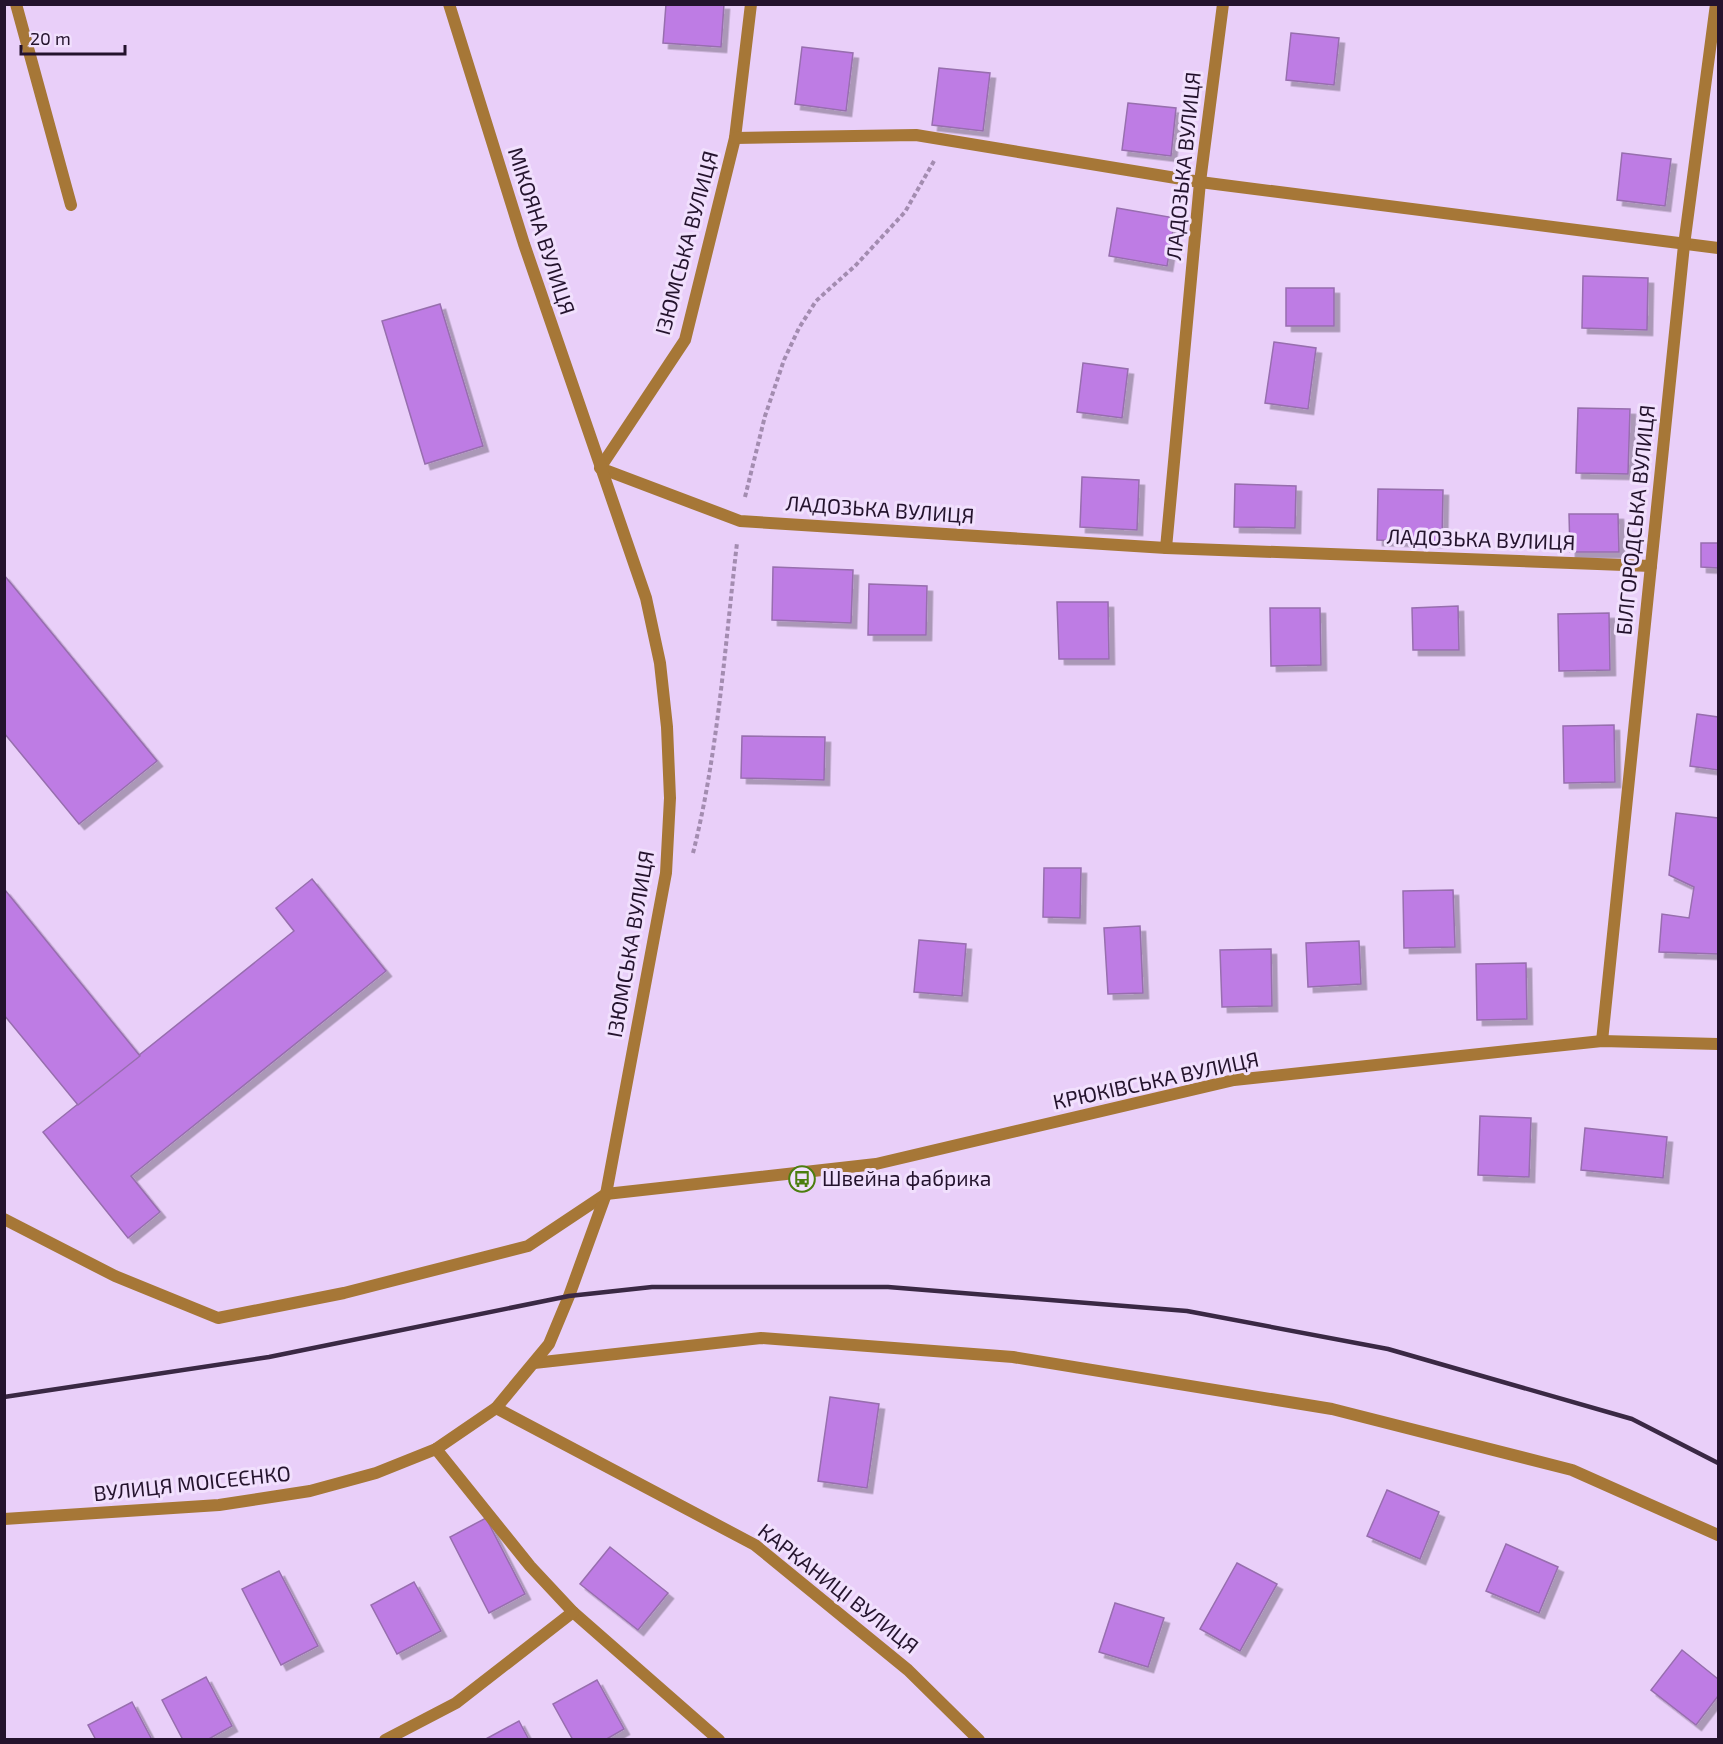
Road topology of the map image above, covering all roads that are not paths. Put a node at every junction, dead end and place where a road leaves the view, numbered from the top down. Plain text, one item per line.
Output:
1 (16, 4) edge
2 (449, 4) edge
3 (751, 4) edge
4 (1223, 4) edge
5 (1716, 4) edge
6 (735, 138) junction
7 (1200, 182) junction
8 (71, 205) dead end
9 (1684, 245) junction
10 (1719, 248) edge
11 (600, 468) junction
12 (1166, 548) junction
13 (1651, 566) junction
14 (1602, 1041) junction
15 (1719, 1044) edge
16 (606, 1194) junction
17 (4, 1219) edge
18 (549, 1344) joint
19 (534, 1363) junction
20 (496, 1408) junction
21 (436, 1449) junction
22 (4, 1520) edge
23 (1719, 1535) edge
24 (573, 1612) junction
25 (385, 1740) edge
26 (719, 1740) edge
27 (979, 1740) edge

1 - 8 street
2 - 11 street, МІКОЯНА ВУЛИЦЯ
3 - 6 street, ІЗЮМСЬКА ВУЛИЦЯ
4 - 7 street, ЛАДОЗЬКА ВУЛИЦЯ
5 - 9 street, БІЛГОРОДСЬКА ВУЛИЦЯ
6 - 7 street
6 - 11 street, ІЗЮМСЬКА ВУЛИЦЯ
7 - 9 street
7 - 12 street, ЛАДОЗЬКА ВУЛИЦЯ
9 - 10 street
9 - 13 street, БІЛГОРОДСЬКА ВУЛИЦЯ
11 - 12 street, ЛАДОЗЬКА ВУЛИЦЯ
11 - 16 street, ІЗЮМСЬКА ВУЛИЦЯ
12 - 13 street, ЛАДОЗЬКА ВУЛИЦЯ
13 - 14 street, БІЛГОРОДСЬКА ВУЛИЦЯ
14 - 15 street, КРЮКІВСЬКА ВУЛИЦЯ
14 - 16 street, КРЮКІВСЬКА ВУЛИЦЯ
16 - 17 street
16 - 18 street, ІЗЮМСЬКА ВУЛИЦЯ
18 - 19 street, ВУЛИЦЯ МОІСЕЄНКО
19 - 20 street, ВУЛИЦЯ МОІСЕЄНКО
19 - 23 street
20 - 21 street, ВУЛИЦЯ МОІСЕЄНКО
20 - 27 street, КАРКАНИЦІ ВУЛИЦЯ
21 - 22 street, ВУЛИЦЯ МОІСЕЄНКО
21 - 24 street
24 - 25 street
24 - 26 street

